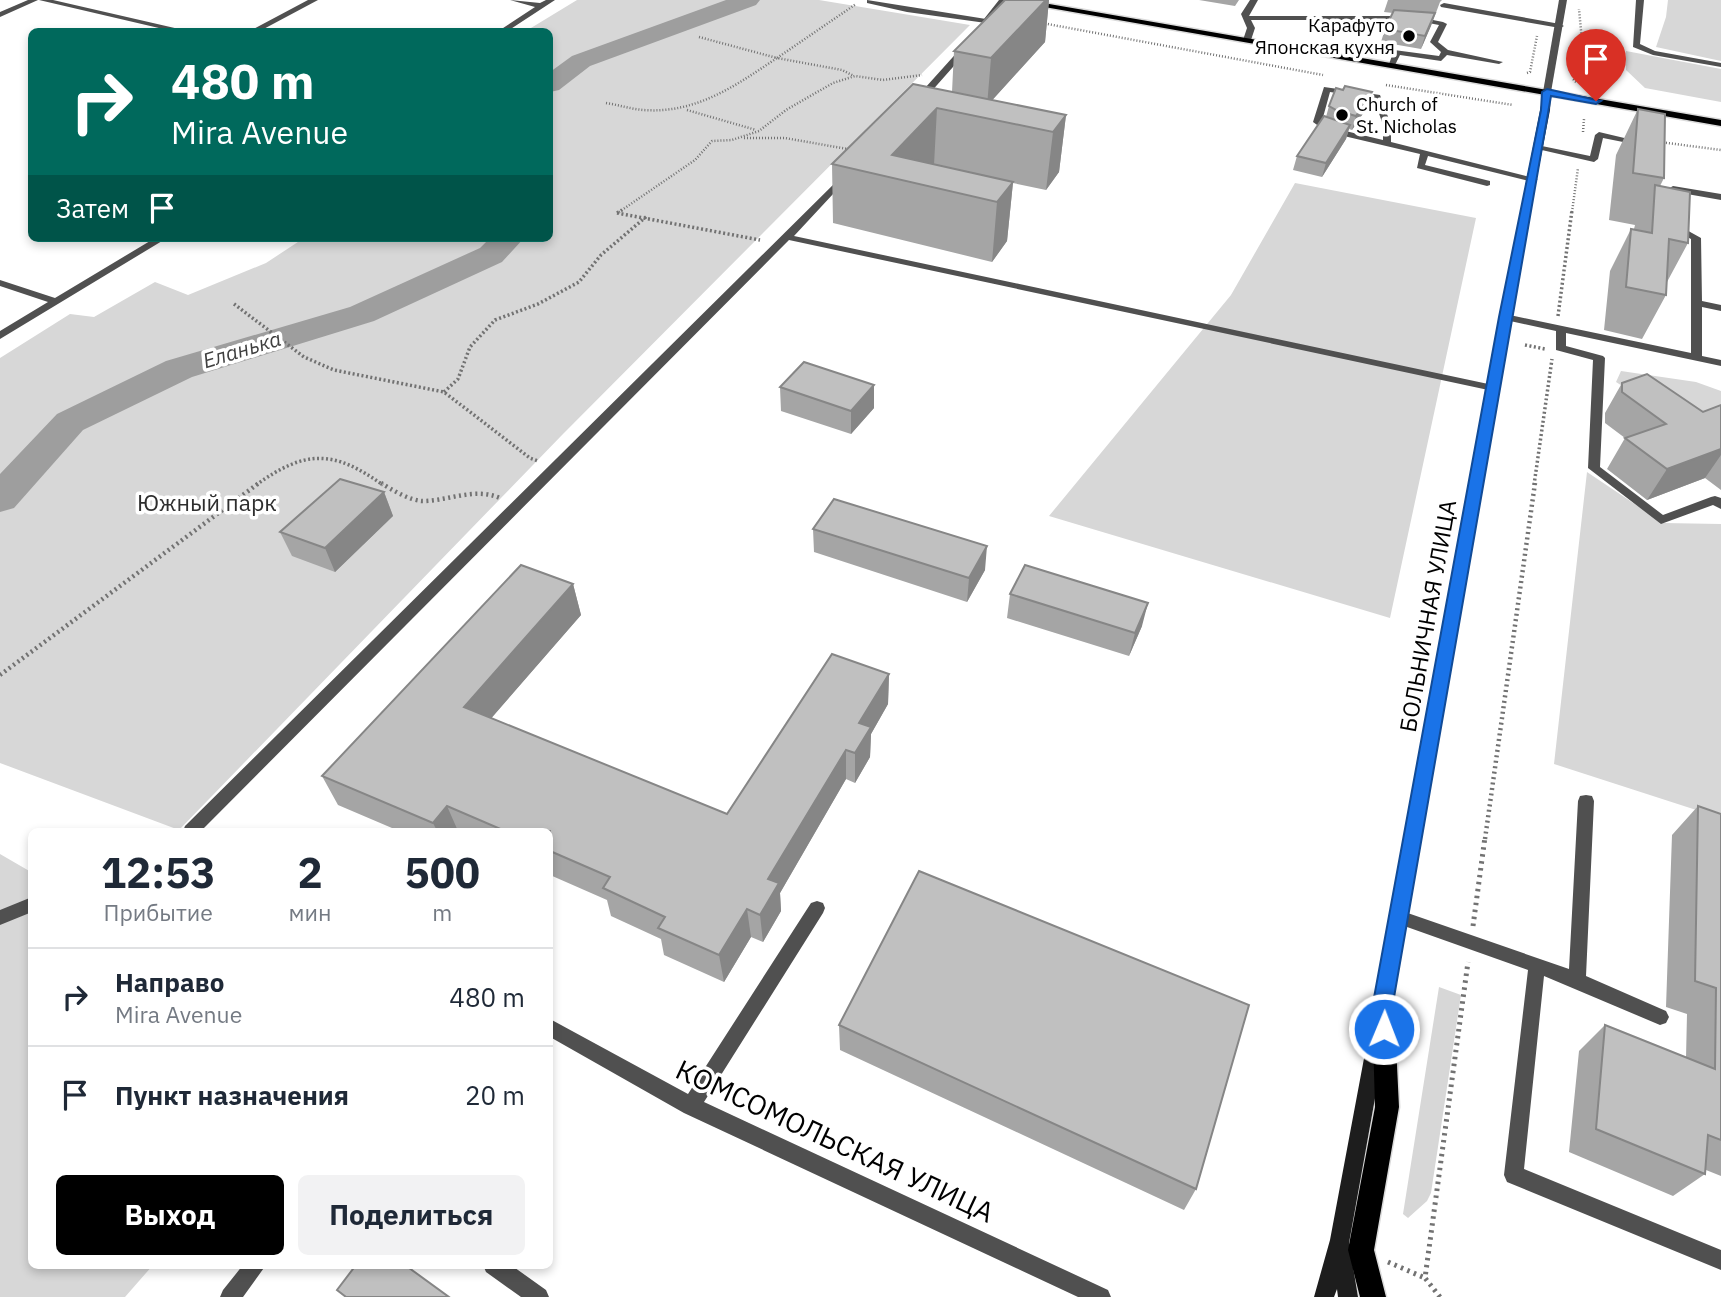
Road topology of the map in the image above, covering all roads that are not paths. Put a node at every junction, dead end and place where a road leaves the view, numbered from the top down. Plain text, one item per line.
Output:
1 (34, 0) edge
2 (43, 0) edge
3 (314, 0) edge
4 (514, 0) edge
5 (551, 0) edge
6 (1003, 0) edge
7 (1010, 0) edge
8 (1254, 0) edge
9 (1563, 0) edge
10 (1640, 0) edge
11 (870, 1) edge
12 (1441, 3) edge
13 (542, 6) junction
14 (0, 15) edge
15 (1246, 18) junction
16 (987, 20) junction
17 (1443, 24) junction
18 (1560, 26) junction
19 (171, 28) edge
20 (259, 28) edge
21 (506, 28) edge
22 (978, 31) edge
23 (1247, 40) junction
24 (970, 41) edge
25 (1445, 52) junction
26 (1499, 62) dead end
27 (1391, 65) junction
28 (1721, 65) edge
29 (1547, 92) junction
30 (912, 108) edge
31 (1721, 123) edge
32 (1633, 141) edge
33 (1387, 144) junction
34 (1537, 148) junction
35 (1425, 152) junction
36 (850, 172) edge
37 (1533, 178) junction
38 (1487, 183) dead end
39 (1664, 198) edge
40 (1721, 198) edge
41 (1663, 221) edge
42 (783, 240) junction
43 (155, 242) edge
44 (0, 283) edge
45 (57, 302) junction
46 (1697, 303) junction
47 (1721, 308) edge
48 (1505, 317) junction
49 (1559, 328) junction
50 (0, 336) edge
51 (1697, 358) junction
52 (1721, 363) edge
53 (1493, 388) junction
54 (1721, 505) edge
55 (1586, 801) dead end
56 (194, 828) edge
57 (28, 907) edge
58 (817, 908) dead end
59 (1, 917) edge
60 (1399, 917) junction
61 (1537, 965) junction
62 (1577, 980) junction
63 (1383, 1003) junction
64 (1660, 1017) dead end
65 (553, 1030) edge
66 (691, 1106) junction
67 (1340, 1240) junction
68 (1721, 1260) edge
69 (253, 1269) edge
70 (499, 1269) edge
71 (230, 1297) edge
72 (539, 1297) edge
73 (1101, 1297) edge
74 (1324, 1297) edge
75 (1348, 1297) edge
76 (1373, 1297) edge

1 - 14 street
2 - 19 street
3 - 20 street
4 - 13 street
5 - 13 street
6 - 16 street
7 - 23 main road
8 - 15 street
9 - 18 street, БОЛЬНИЧНАЯ УЛИЦА
10 - 28 street
11 - 16 street
12 - 17 street
12 - 18 street
13 - 21 street
15 - 17 street
15 - 23 street
16 - 22 street
17 - 25 street
18 - 29 street, БОЛЬНИЧНАЯ УЛИЦА
23 - 27 main road
24 - 30 street
25 - 26 street
25 - 27 street
27 - 29 main road
29 - 31 main road
29 - 34 main road, БОЛЬНИЧНАЯ УЛИЦА
32 - 34 street
33 - 33 street
33 - 35 street
34 - 37 main road, БОЛЬНИЧНАЯ УЛИЦА
35 - 37 street
35 - 38 street
36 - 42 street
37 - 48 main road, БОЛЬНИЧНАЯ УЛИЦА
39 - 40 street
41 - 46 street
42 - 53 street
42 - 56 street
43 - 45 street
44 - 45 street
45 - 50 street
46 - 47 street
46 - 51 street
48 - 49 street
48 - 53 main road, БОЛЬНИЧНАЯ УЛИЦА
49 - 51 street
49 - 54 street
51 - 52 street
53 - 60 main road, БОЛЬНИЧНАЯ УЛИЦА
55 - 62 street
57 - 59 street
58 - 66 street
60 - 61 street
60 - 63 main road, БОЛЬНИЧНАЯ УЛИЦА
61 - 62 street
61 - 68 street
62 - 64 street
63 - 67 main road, БОЛЬНИЧНАЯ УЛИЦА
63 - 76 main road
65 - 66 street, КОМСОМОЛЬСКАЯ УЛИЦА
66 - 73 street, КОМСОМОЛЬСКАЯ УЛИЦА
67 - 74 main road, БОЛЬНИЧНАЯ УЛИЦА
67 - 75 main road, БОЛЬНИЧНАЯ УЛИЦА
69 - 71 street
70 - 72 street

